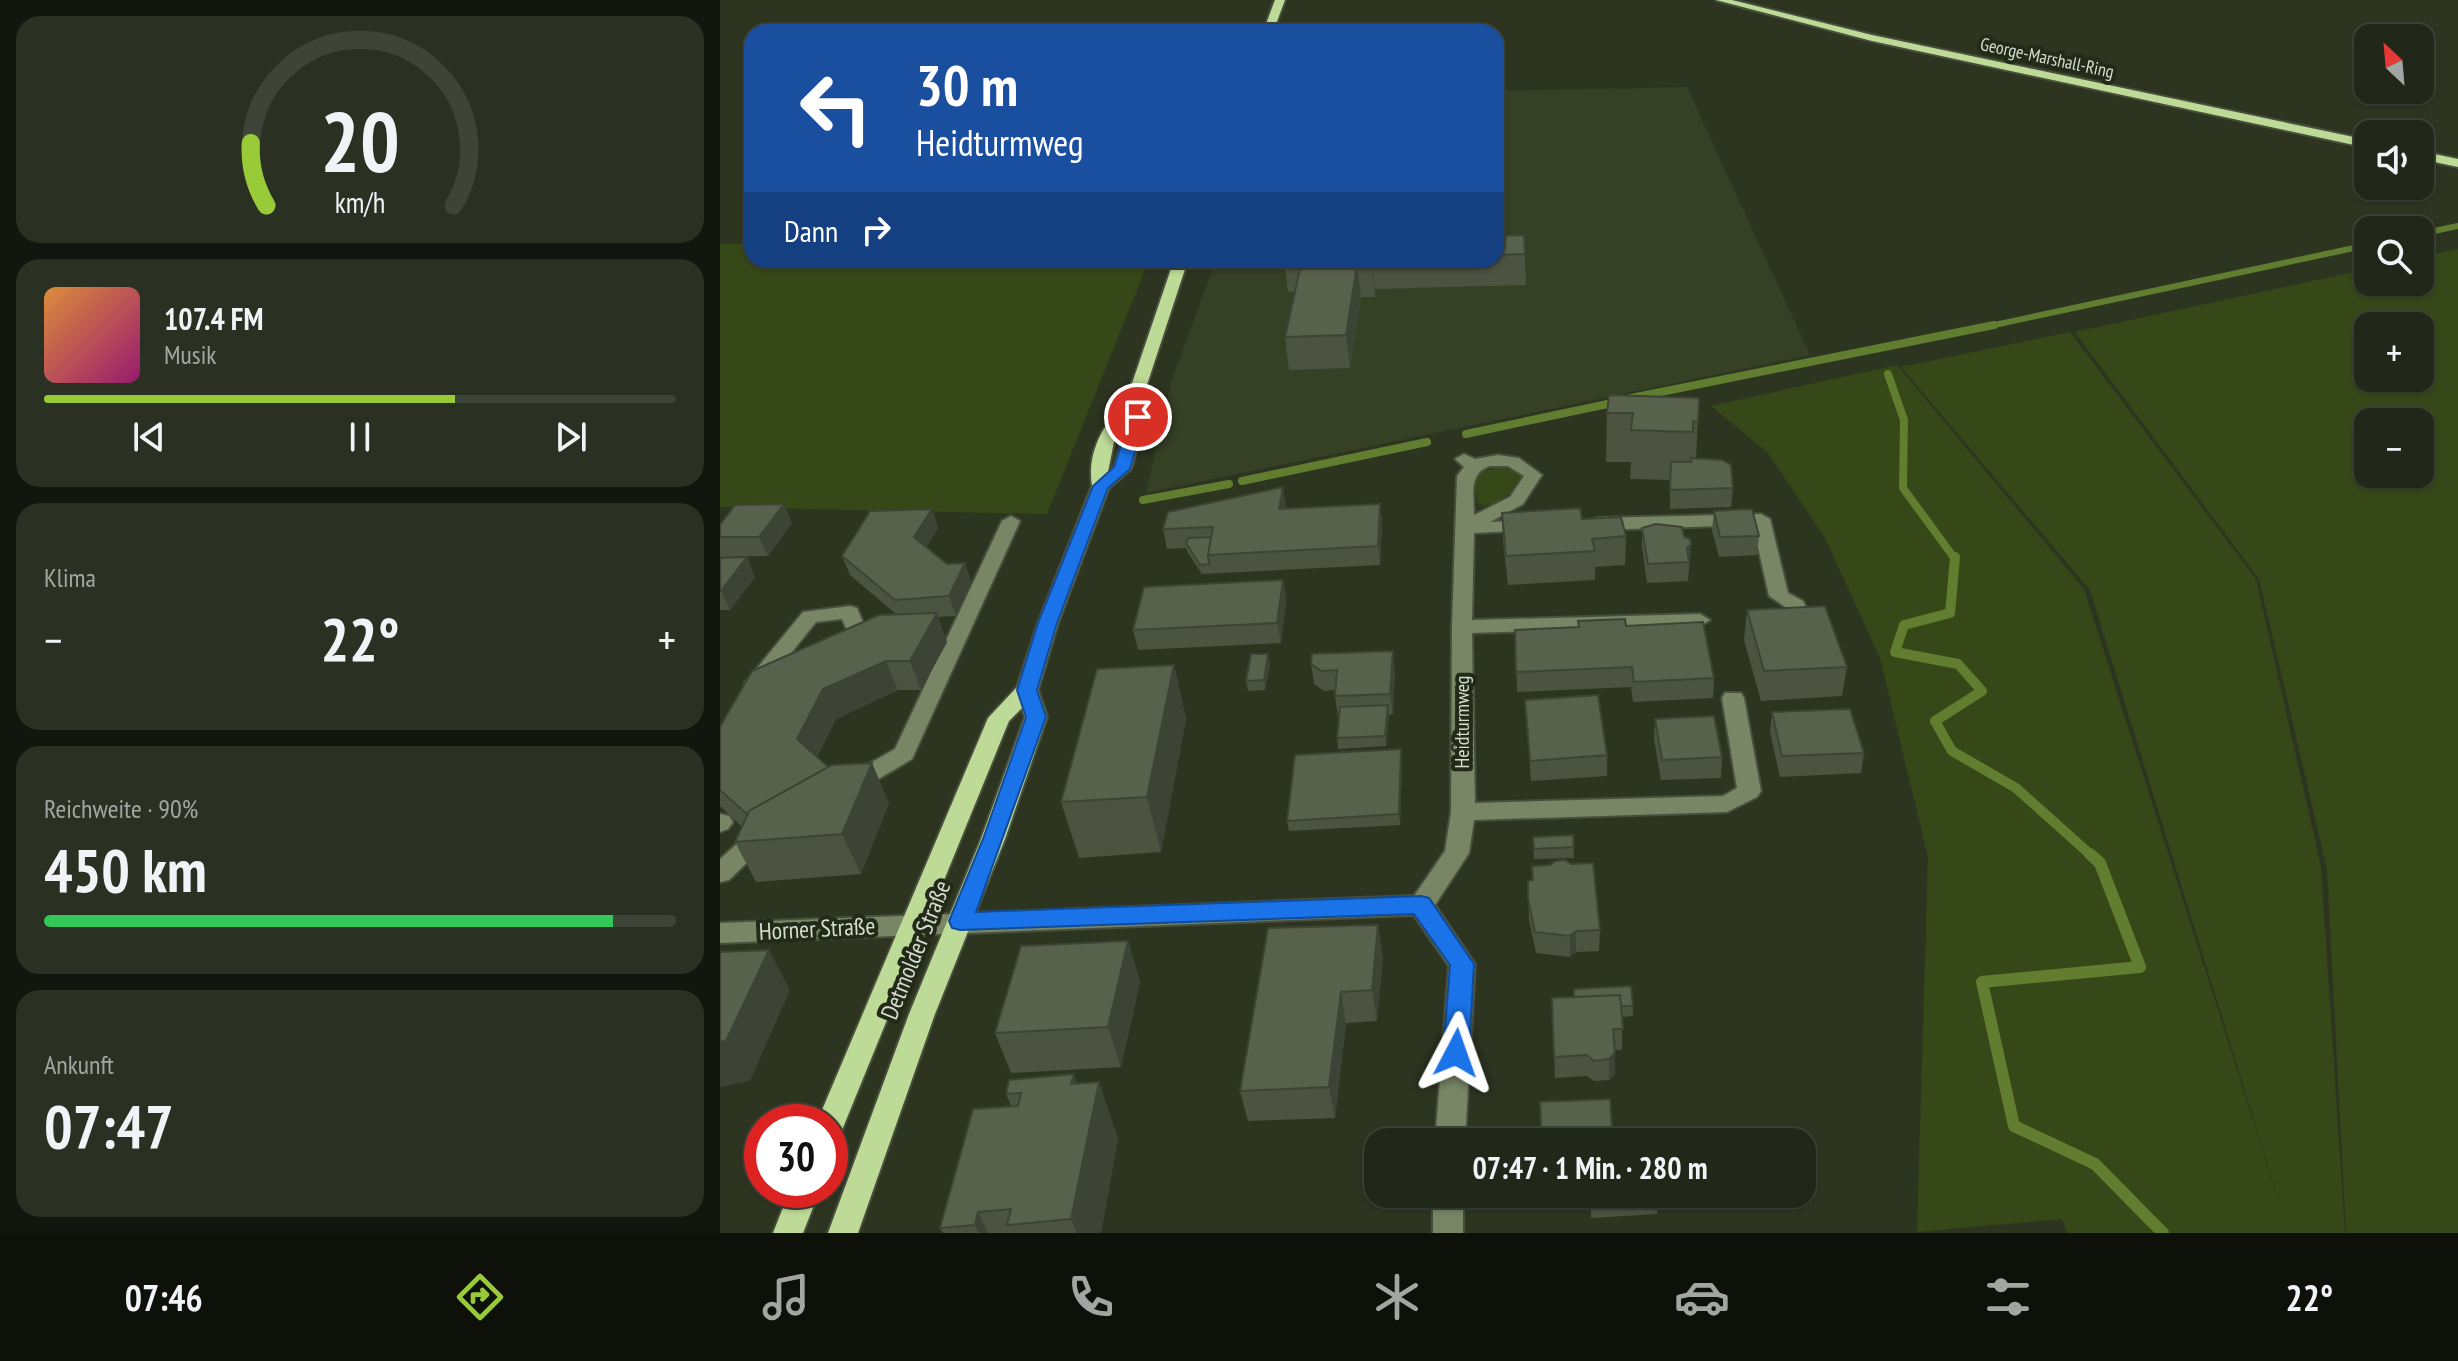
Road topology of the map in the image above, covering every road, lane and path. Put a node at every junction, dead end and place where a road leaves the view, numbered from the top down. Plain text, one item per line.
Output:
1 (1280, 0) edge
2 (1721, 0) edge
3 (1271, 24) edge
4 (2354, 141) edge
5 (2434, 158) edge
6 (2458, 163) edge
7 (1179, 268) edge
8 (1011, 521) dead end
9 (1465, 527) junction
10 (1801, 618) edge
11 (1700, 620) edge
12 (1462, 627) junction
13 (963, 629) junction
14 (932, 630) edge
15 (902, 632) edge
16 (1027, 690) junction
17 (747, 696) edge
18 (1733, 698) dead end
19 (838, 792) edge
20 (1463, 812) junction
21 (756, 840) edge
22 (720, 873) edge
23 (1421, 905) junction
24 (960, 921) junction
25 (914, 924) junction
26 (720, 933) edge
27 (839, 1104) edge
28 (1451, 1128) edge
29 (798, 1208) edge
30 (1448, 1208) edge
31 (788, 1233) edge
32 (843, 1233) edge
33 (1448, 1233) edge

1 - 3 main road
2 - 4 main road, George-Marshall-Ring
5 - 6 main road
7 - 16 main road, Detmolder Straße
8 - 13 street
9 - 9 street, Heidturmweg
9 - 10 street
9 - 12 street, Heidturmweg
11 - 12 street
12 - 20 street, Heidturmweg
13 - 14 street
13 - 19 street
15 - 17 street
16 - 24 main road, Detmolder Straße
16 - 25 main road, Detmolder Straße
18 - 20 street
20 - 23 street, Heidturmweg
21 - 22 street
23 - 24 street
23 - 28 street
24 - 25 street
24 - 32 main road, Detmolder Straße
25 - 26 street, Horner Straße
25 - 27 main road, Detmolder Straße
29 - 31 main road
30 - 33 street

